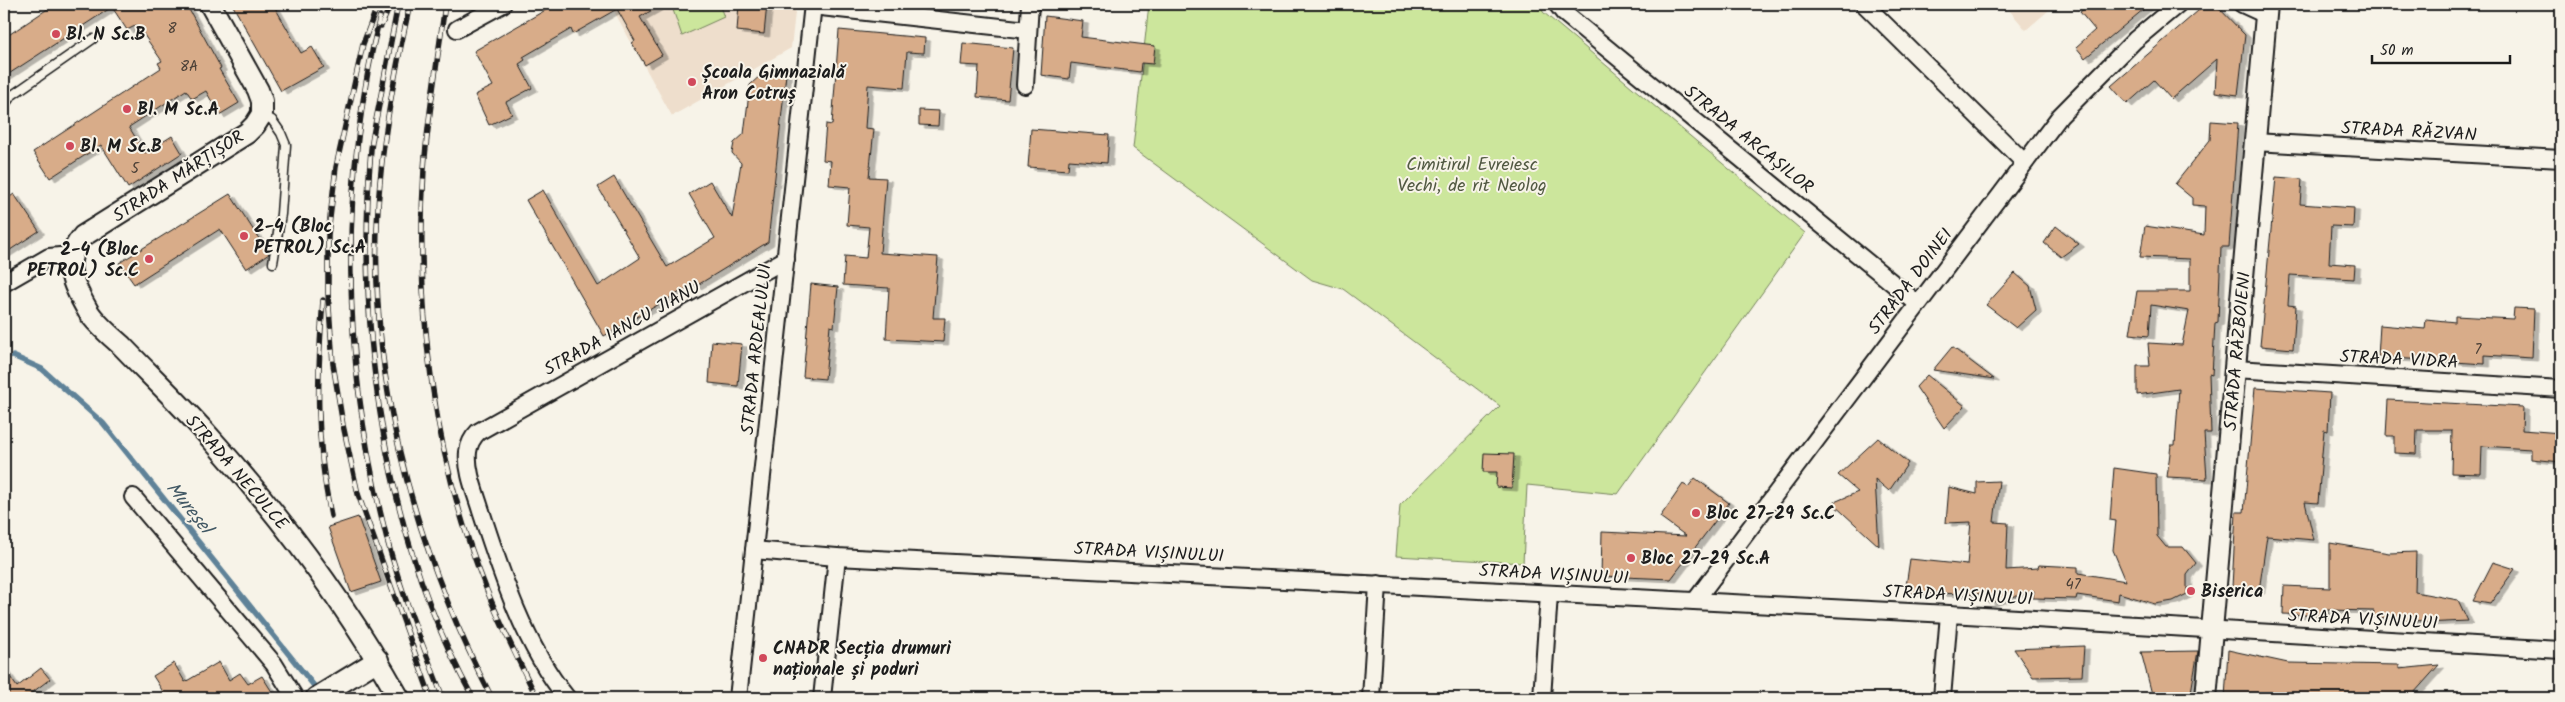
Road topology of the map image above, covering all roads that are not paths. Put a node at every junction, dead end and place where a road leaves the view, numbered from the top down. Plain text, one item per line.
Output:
1 (210, 4) edge
2 (503, 4) edge
3 (1030, 4) edge
4 (1557, 4) edge
5 (1864, 4) edge
6 (2178, 4) edge
7 (2242, 4) edge
8 (812, 5) edge
9 (2266, 10) edge
10 (456, 29) dead end
11 (1028, 30) junction
12 (93, 39) dead end
13 (1025, 85) dead end
14 (4, 106) edge
15 (262, 114) junction
16 (2254, 142) junction
17 (2561, 159) edge
18 (2024, 162) junction
19 (71, 255) junction
20 (786, 259) junction
21 (273, 264) dead end
22 (4, 283) edge
23 (1918, 304) junction
24 (2235, 369) junction
25 (2561, 389) edge
26 (132, 497) dead end
27 (754, 550) junction
28 (837, 556) junction
29 (1378, 584) junction
30 (1549, 594) junction
31 (1695, 601) junction
32 (1949, 614) junction
33 (2212, 630) junction
34 (2561, 650) edge
35 (378, 660) junction
36 (295, 698) edge
37 (316, 698) edge
38 (399, 698) edge
39 (567, 698) edge
40 (738, 698) edge
41 (822, 698) edge
42 (1371, 698) edge
43 (1542, 698) edge
44 (1942, 698) edge
45 (2206, 698) edge

1 - 15 street
2 - 10 street
3 - 11 street
4 - 23 street, STRADA ARCAȘILOR
5 - 18 street
6 - 18 street, STRADA DOINEI
7 - 9 street
8 - 11 street
8 - 20 street, STRADA ARDEALULUI
9 - 16 street, STRADA RĂZBOIENI
11 - 13 street
12 - 14 lane
15 - 19 street, STRADA MĂRȚIȘOR
15 - 21 lane
16 - 17 street, STRADA RĂZVAN
16 - 24 street, STRADA RĂZBOIENI
18 - 23 street, STRADA DOINEI
19 - 22 street
19 - 35 street, STRADA NECULCE
20 - 27 street, STRADA ARDEALULUI
20 - 39 street, STRADA IANCU JIANU
23 - 31 street, STRADA DOINEI
24 - 25 street, STRADA VIDRA
24 - 33 street, STRADA RĂZBOIENI
26 - 36 street
27 - 28 street, STRADA VIȘINULUI
27 - 40 street, STRADA ARDEALULUI
28 - 29 street, STRADA VIȘINULUI
28 - 41 street
29 - 30 street, STRADA VIȘINULUI
29 - 42 street
30 - 31 street, STRADA VIȘINULUI
30 - 43 street
31 - 32 street, STRADA VIȘINULUI
32 - 33 street, STRADA VIȘINULUI
32 - 44 street
33 - 34 street, STRADA VIȘINULUI
33 - 45 street, STRADA RĂZBOIENI
35 - 37 street
35 - 38 street, STRADA NECULCE

